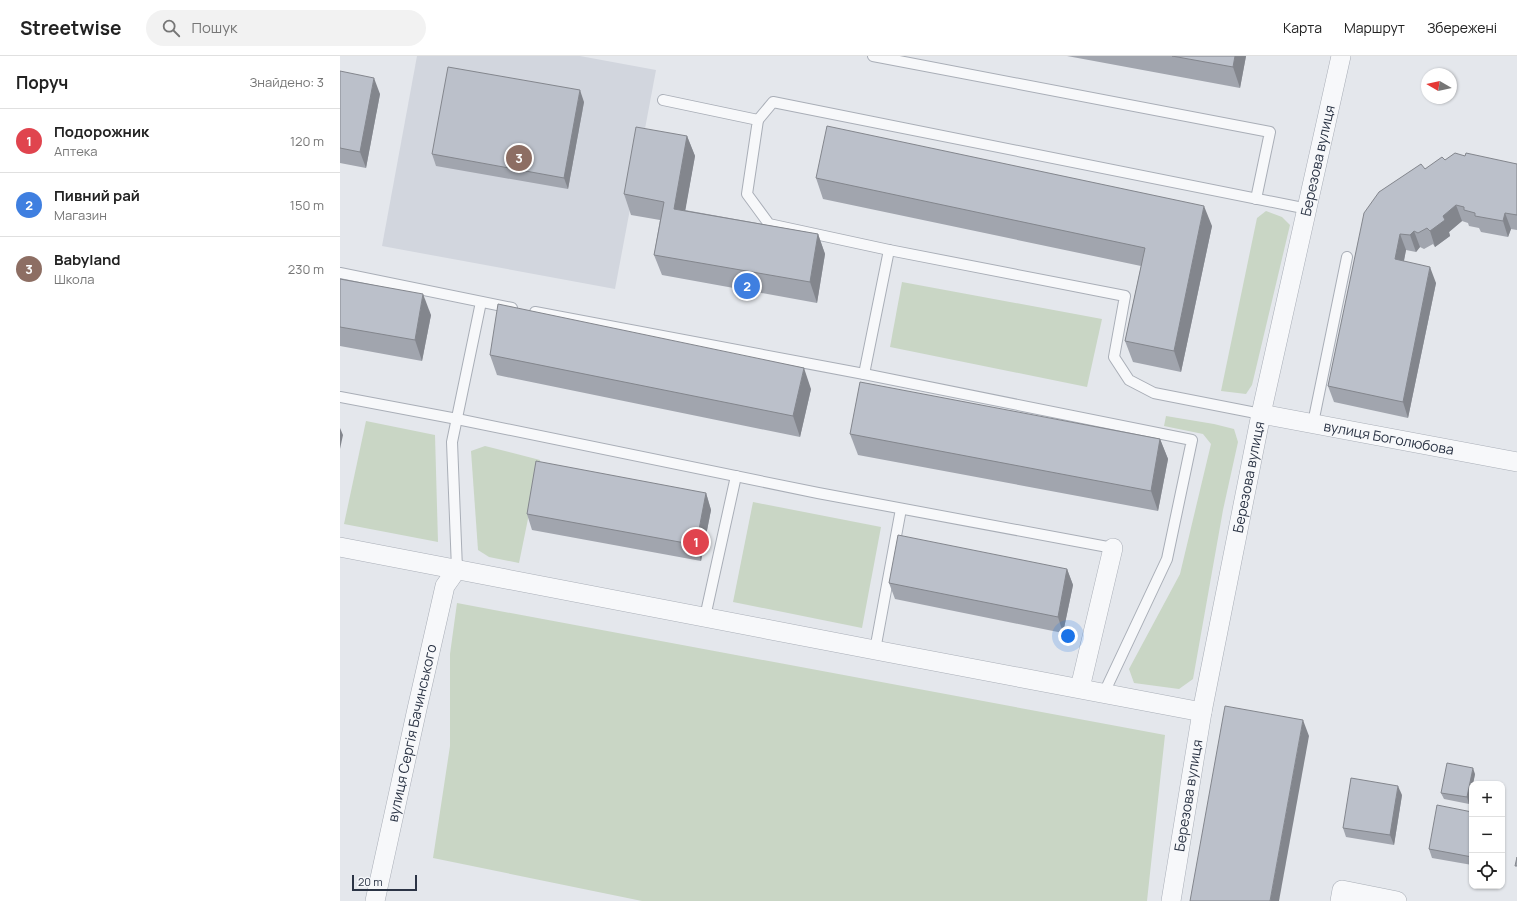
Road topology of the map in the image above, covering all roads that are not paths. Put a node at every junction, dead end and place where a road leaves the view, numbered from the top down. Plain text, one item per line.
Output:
1 (873, 56) edge
2 (1341, 56) edge
3 (883, 57) edge
4 (663, 100) dead end
5 (758, 120) junction
6 (1256, 199) junction
7 (1308, 209) junction
8 (889, 250) junction
9 (1347, 257) dead end
10 (340, 273) edge
11 (481, 302) junction
12 (864, 374) junction
13 (340, 397) edge
14 (1261, 414) junction
15 (457, 419) junction
16 (1313, 423) junction
17 (1517, 462) edge
18 (736, 476) junction
19 (901, 509) junction
20 (340, 547) edge
21 (1113, 548) joint
22 (457, 569) junction
23 (705, 617) junction
24 (874, 650) junction
25 (1080, 688) junction
26 (1104, 693) junction
27 (1202, 712) junction
28 (1341, 896) edge
29 (376, 901) edge
30 (1171, 901) edge
31 (1397, 901) edge

1 - 3 lane
2 - 7 street, Березова вулиця
3 - 6 lane
4 - 5 lane
5 - 6 lane
5 - 8 lane
6 - 7 lane
7 - 14 street, Березова вулиця
8 - 12 lane
8 - 14 lane
9 - 16 lane
10 - 11 lane
11 - 12 lane
11 - 15 lane
12 - 26 lane
13 - 15 lane
14 - 16 street, вулиця Боголюбова
14 - 27 street, Березова вулиця
15 - 18 lane
15 - 22 lane
16 - 17 street, вулиця Боголюбова
18 - 19 lane
18 - 23 lane
19 - 21 lane
19 - 24 lane
20 - 22 street
21 - 25 street
22 - 23 street
22 - 29 street, вулиця Сергія Бачинського
23 - 24 street
24 - 25 street
25 - 26 street
26 - 27 street
27 - 30 street, Березова вулиця
28 - 31 street

